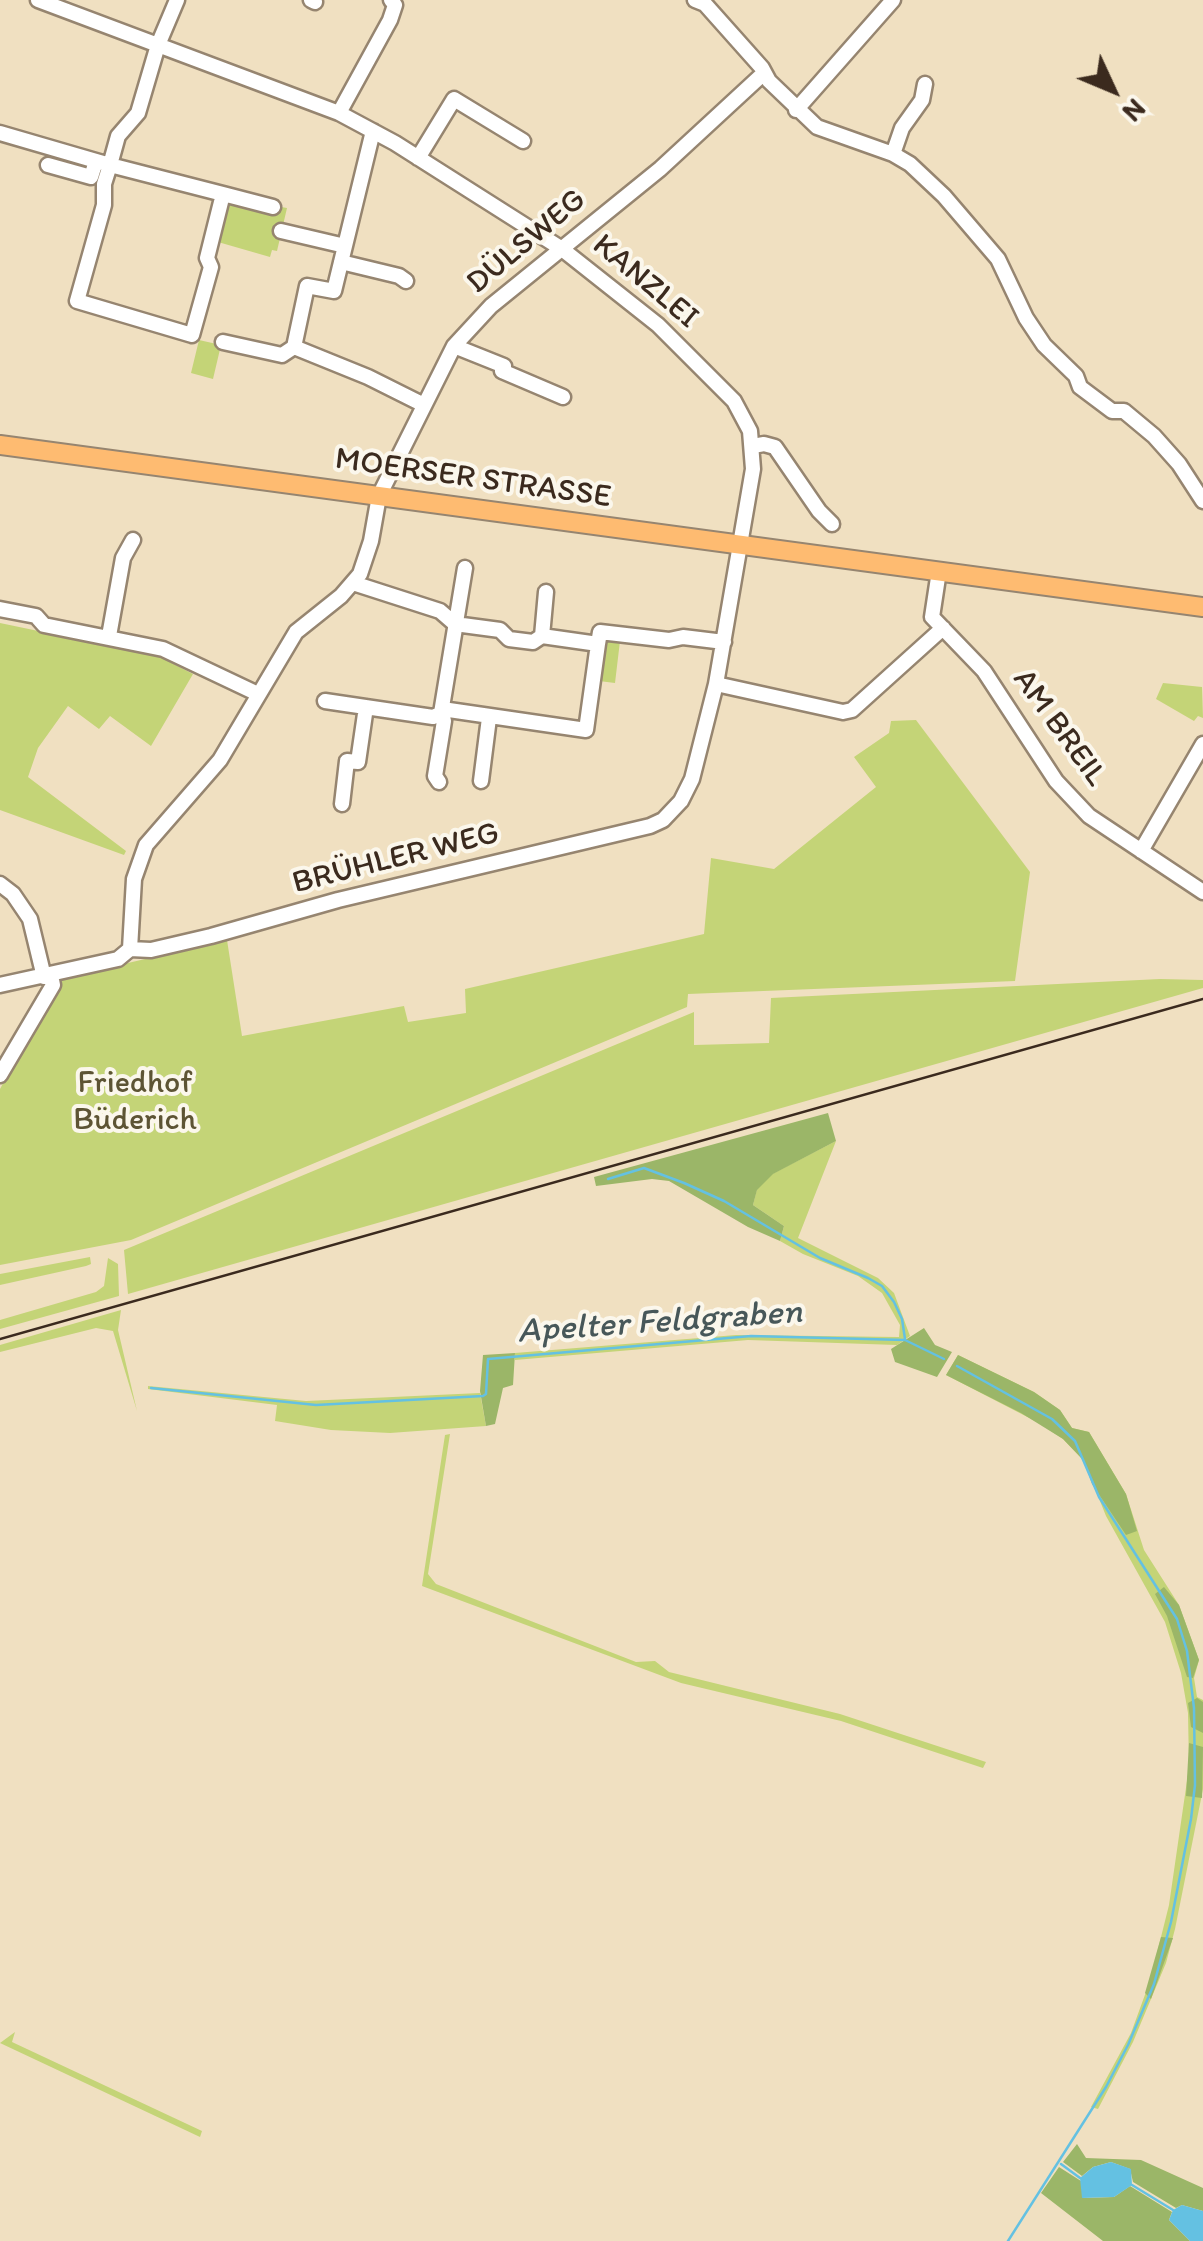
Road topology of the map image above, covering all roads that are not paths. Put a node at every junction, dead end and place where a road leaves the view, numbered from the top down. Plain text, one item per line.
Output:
1 (38, 0) edge
2 (176, 0) edge
3 (390, 0) edge
4 (695, 0) edge
5 (893, 0) edge
6 (158, 45) junction
7 (764, 74) junction
8 (925, 84) dead end
9 (796, 110) junction
10 (340, 114) junction
11 (373, 131) junction
12 (0, 133) edge
13 (522, 141) dead end
14 (893, 154) junction
15 (418, 158) junction
16 (103, 163) junction
17 (48, 164) dead end
18 (223, 194) junction
19 (273, 208) dead end
20 (281, 231) dead end
21 (345, 246) junction
22 (562, 249) junction
23 (341, 262) junction
24 (406, 282) dead end
25 (223, 342) dead end
26 (454, 346) junction
27 (294, 347) junction
28 (563, 397) dead end
29 (424, 405) junction
30 (0, 444) edge
31 (753, 446) junction
32 (1201, 493) edge
33 (379, 496) junction
34 (832, 524) dead end
35 (133, 540) dead end
36 (742, 544) junction
37 (466, 568) dead end
38 (939, 571) junction
39 (353, 583) junction
40 (546, 592) dead end
41 (458, 606) junction
42 (1203, 607) edge
43 (0, 609) edge
44 (440, 610) junction
45 (937, 622) junction
46 (455, 624) junction
47 (108, 636) junction
48 (542, 636) junction
49 (724, 642) junction
50 (598, 644) junction
51 (716, 684) junction
52 (258, 694) junction
53 (325, 701) dead end
54 (366, 707) junction
55 (441, 713) junction
56 (489, 718) junction
57 (1203, 744) edge
58 (481, 780) dead end
59 (438, 782) dead end
60 (342, 804) dead end
61 (1141, 851) junction
62 (0, 884) edge
63 (1203, 892) edge
64 (130, 948) junction
65 (48, 976) junction
66 (0, 985) edge
67 (0, 1075) edge

1 - 6 street, KANZLEI
2 - 6 street
3 - 10 street
4 - 7 street
5 - 9 street
6 - 10 street, KANZLEI
6 - 16 street
7 - 9 street
7 - 22 street, DÜLSWEG
8 - 14 street
9 - 14 street
10 - 11 street, KANZLEI
11 - 15 street, KANZLEI
11 - 21 street
12 - 16 street
13 - 15 street
14 - 32 street
15 - 22 street, KANZLEI
16 - 17 street
16 - 18 street
16 - 18 street
18 - 19 street
20 - 21 street
21 - 23 street
22 - 26 street, DÜLSWEG
22 - 31 street, KANZLEI
23 - 24 street
23 - 27 street
25 - 27 street
26 - 28 street
26 - 29 street, DÜLSWEG
27 - 29 street
29 - 33 street, DÜLSWEG
30 - 33 main road, MOERSER STRASSE
31 - 34 street
31 - 36 street, KANZLEI
33 - 36 main road, MOERSER STRASSE
33 - 39 street, DÜLSWEG
35 - 47 street
36 - 38 main road, MOERSER STRASSE
36 - 49 street, BRÜHLER WEG
37 - 41 street
38 - 42 main road, MOERSER STRASSE
38 - 45 street
39 - 44 street
39 - 52 street
40 - 48 street
41 - 44 street
41 - 46 street
43 - 47 street
44 - 46 street
45 - 51 street
45 - 61 street, AM BREIL
46 - 48 street
46 - 55 street
47 - 52 street
48 - 50 street
49 - 50 street
49 - 51 street, BRÜHLER WEG
50 - 56 street
51 - 64 street, BRÜHLER WEG
52 - 64 street
53 - 54 street
54 - 55 street
54 - 60 street
55 - 56 street
55 - 59 street
56 - 58 street
57 - 61 street
61 - 63 street, AM BREIL
62 - 65 street
64 - 65 street, BRÜHLER WEG
65 - 66 street, BRÜHLER WEG
65 - 67 street

